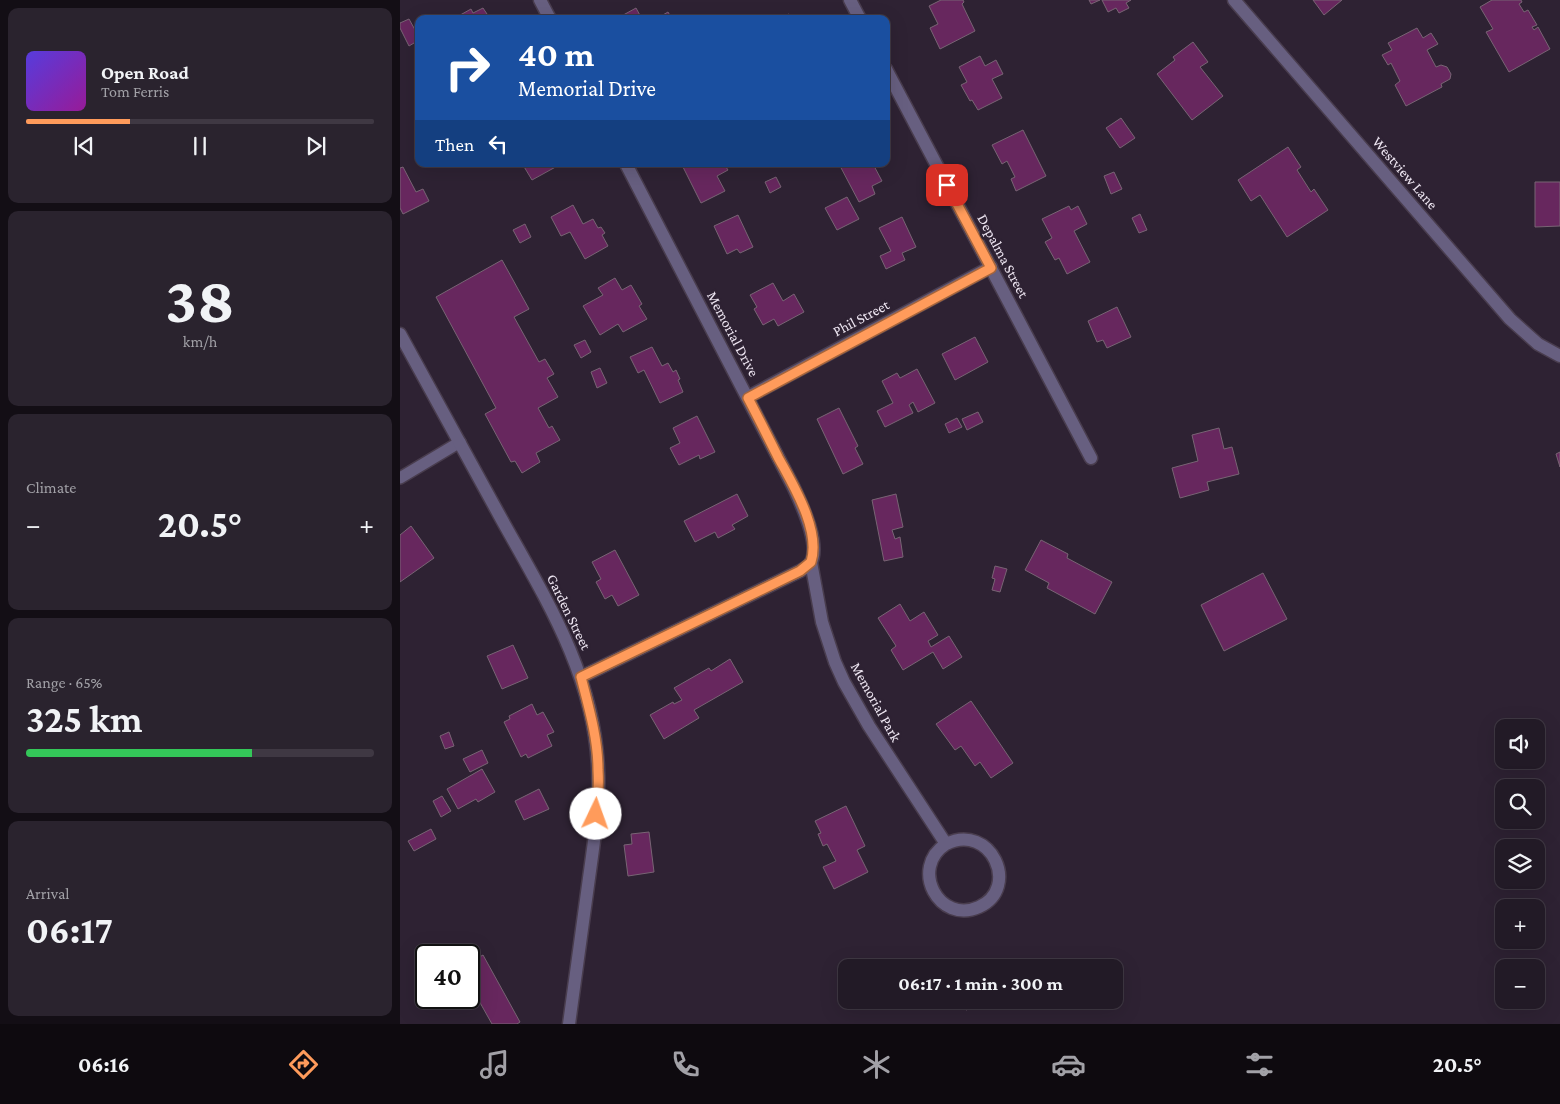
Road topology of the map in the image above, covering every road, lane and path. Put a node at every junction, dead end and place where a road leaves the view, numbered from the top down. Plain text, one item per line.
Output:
1 (540, 0) edge
2 (850, 0) edge
3 (1234, 0) edge
4 (548, 15) edge
5 (858, 15) edge
6 (890, 77) edge
7 (628, 167) edge
8 (991, 268) junction
9 (400, 334) edge
10 (1560, 356) edge
11 (748, 398) junction
12 (460, 442) junction
13 (1091, 458) dead end
14 (400, 478) edge
15 (811, 562) junction
16 (581, 677) junction
17 (946, 844) junction
18 (569, 1024) edge

1 - 4 street
2 - 5 street
3 - 10 street, Westview Lane
6 - 8 street, Depalma Street
7 - 11 street, Memorial Drive
8 - 11 street, Phil Street
8 - 13 street, Depalma Street
9 - 12 street, Garden Street
11 - 15 street, Memorial Drive
12 - 14 lane
12 - 16 street, Garden Street
15 - 16 street
15 - 17 street, Memorial Park
16 - 18 street, Garden Street
17 - 17 street

